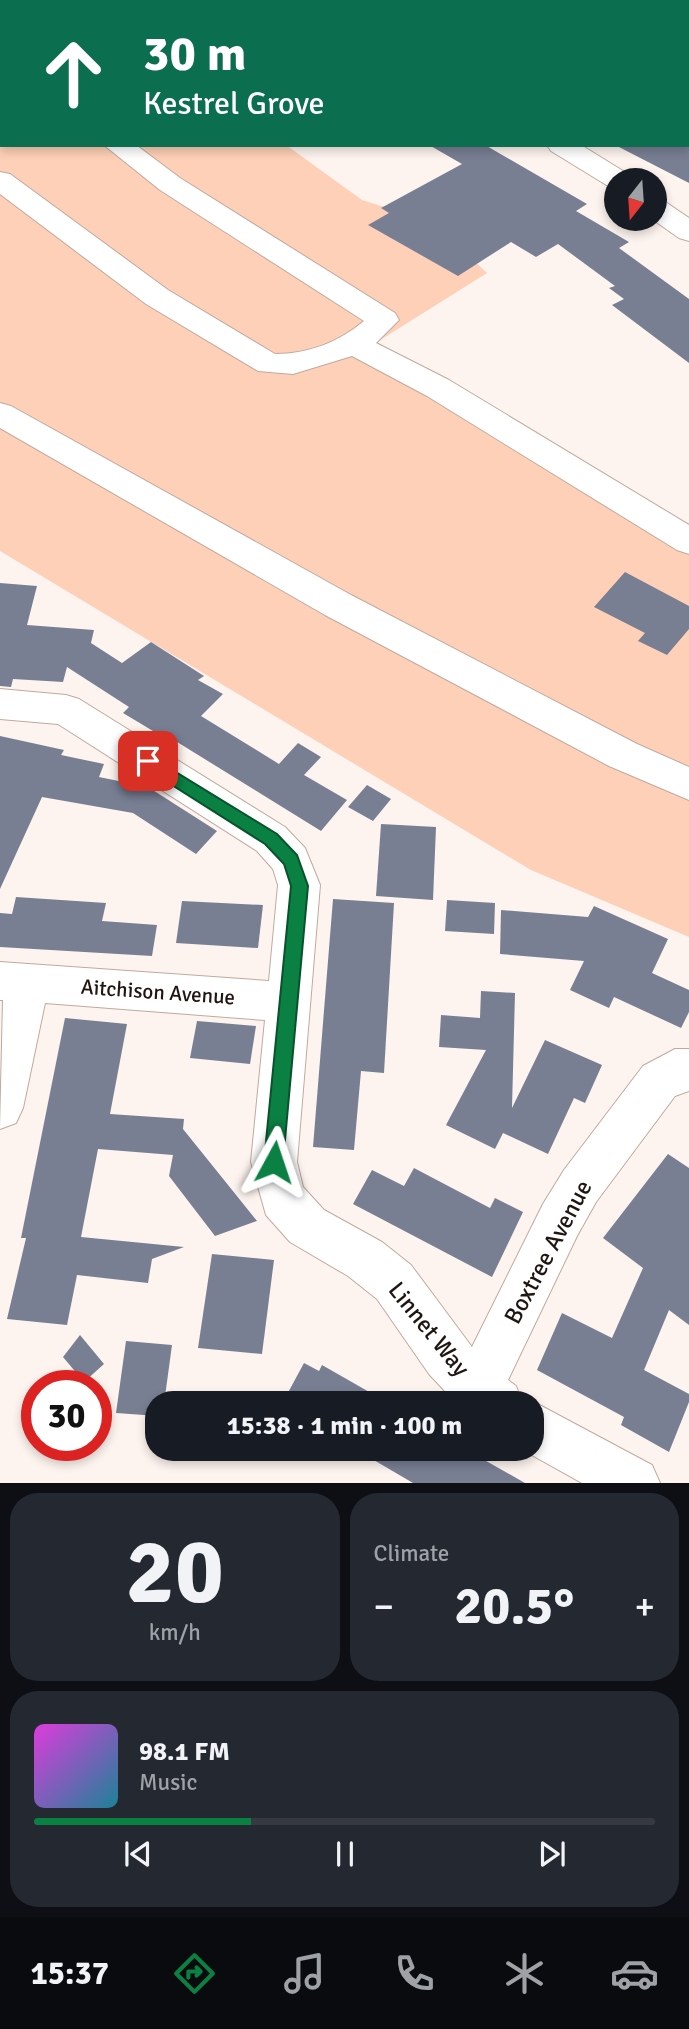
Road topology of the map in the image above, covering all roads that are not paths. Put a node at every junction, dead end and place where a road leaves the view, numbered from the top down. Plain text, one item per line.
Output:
1 (121, 147) edge
2 (564, 147) edge
3 (604, 171) edge
4 (0, 180) edge
5 (667, 216) edge
6 (689, 232) edge
7 (355, 345) junction
8 (0, 414) edge
9 (689, 541) edge
10 (0, 704) edge
11 (689, 784) edge
12 (14, 982) edge
13 (288, 1002) junction
14 (689, 1070) edge
15 (0, 1108) edge
16 (483, 1391) edge
17 (490, 1391) edge
18 (544, 1434) edge
19 (634, 1483) edge

1 - 7 street
2 - 3 street
4 - 7 street
5 - 6 street
7 - 9 street
8 - 11 street
10 - 13 street, Linnet Way
12 - 13 street, Aitchison Avenue
12 - 15 street, Aitchison Avenue
13 - 16 street, Linnet Way
14 - 17 street, Boxtree Avenue
18 - 19 street

